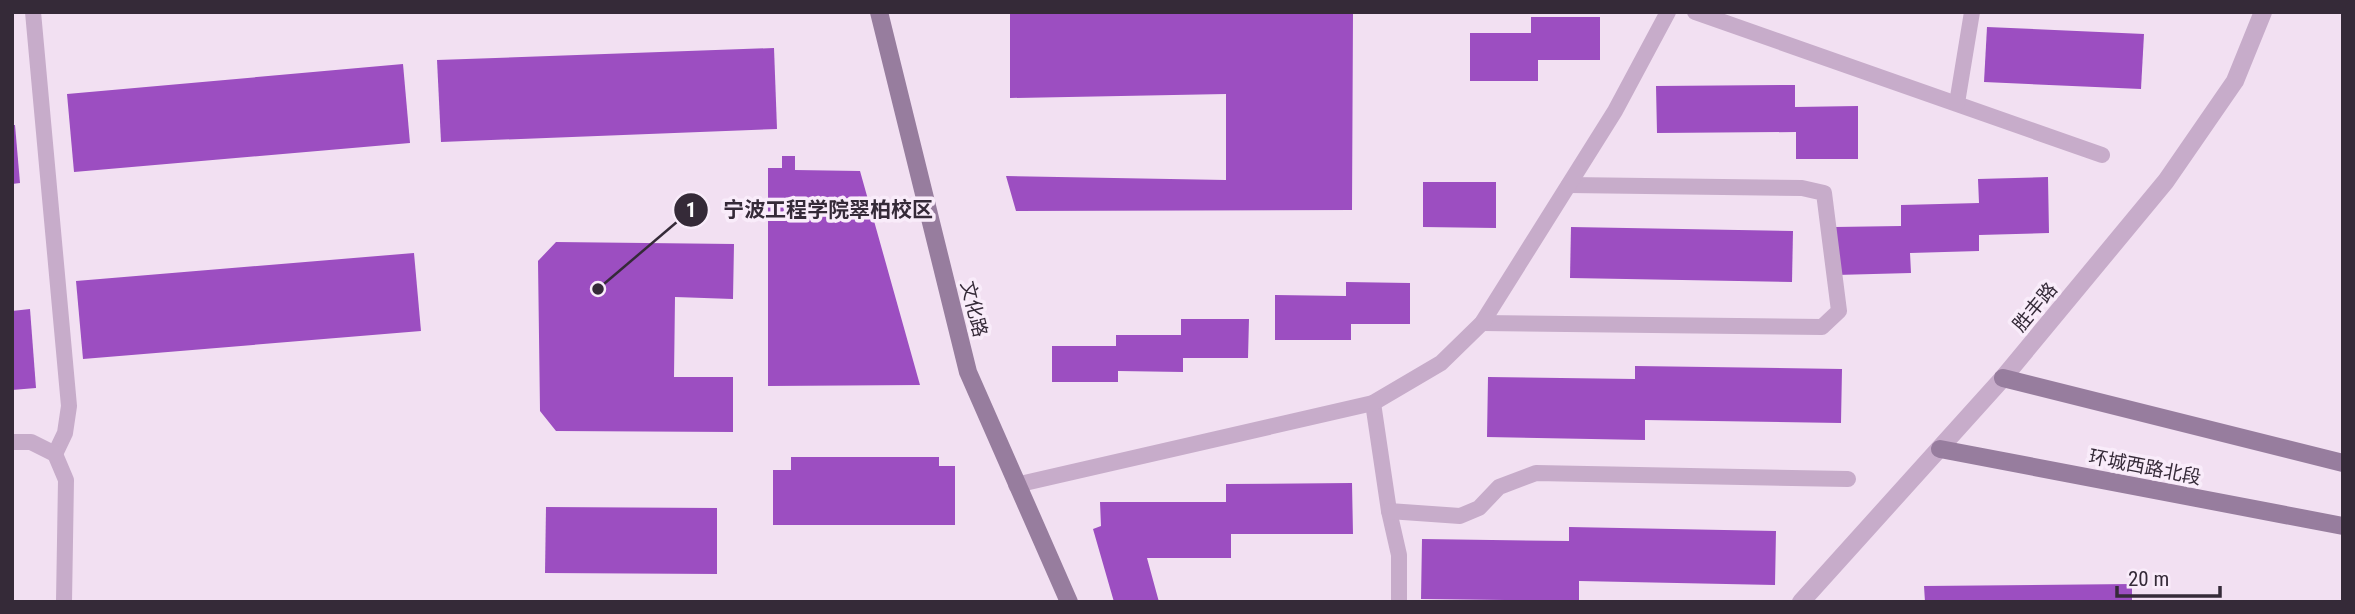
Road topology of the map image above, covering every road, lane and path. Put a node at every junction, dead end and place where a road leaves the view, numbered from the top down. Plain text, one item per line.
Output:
1 (33, 12) edge
2 (878, 12) edge
3 (1668, 12) edge
4 (1695, 12) edge
5 (1972, 12) edge
6 (2263, 12) edge
7 (1957, 103) junction
8 (2102, 155) dead end
9 (1569, 185) junction
10 (1482, 323) junction
11 (2003, 378) junction
12 (1373, 403) junction
13 (12, 442) edge
14 (1940, 449) junction
15 (55, 454) junction
16 (2343, 463) edge
17 (1848, 479) dead end
18 (1016, 485) junction
19 (1389, 511) junction
20 (2343, 526) edge
21 (64, 602) edge
22 (1069, 602) edge
23 (1399, 602) edge
24 (1801, 602) edge

1 - 15 lane
2 - 18 street, 文化路
3 - 9 lane
4 - 7 lane
5 - 7 lane
6 - 11 street, 胜丰路
7 - 8 lane
9 - 10 lane
9 - 10 lane
10 - 12 lane
11 - 14 street, 胜丰路
11 - 16 street
12 - 18 lane
12 - 19 lane
13 - 15 lane
14 - 20 street, 环城西路北段
14 - 24 street, 胜丰路
15 - 21 lane
17 - 19 lane
18 - 22 street, 文化路
19 - 23 lane

